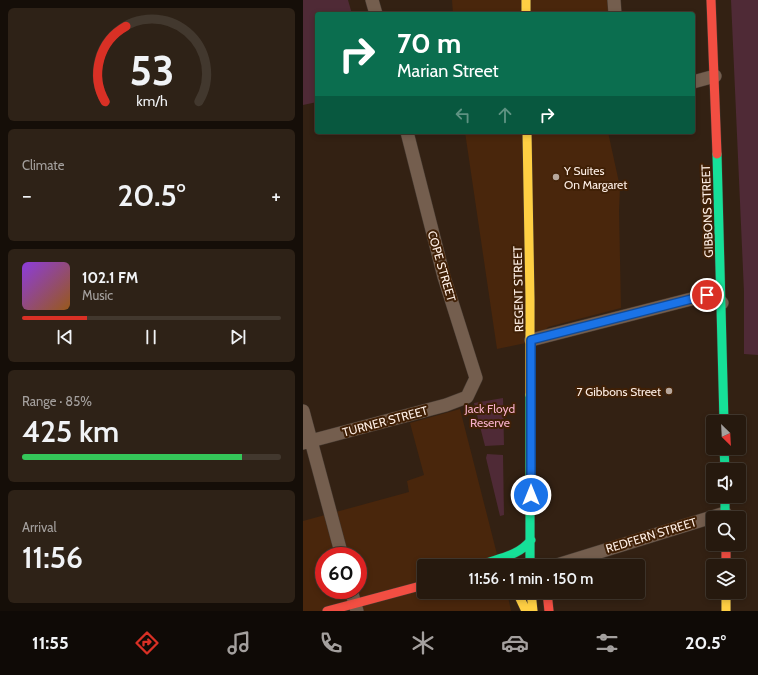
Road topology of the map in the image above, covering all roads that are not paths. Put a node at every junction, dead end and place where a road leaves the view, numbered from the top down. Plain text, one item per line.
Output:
1 (372, 0) edge
2 (526, 0) edge
3 (614, 0) edge
4 (711, 0) edge
5 (375, 12) edge
6 (526, 12) edge
7 (615, 12) edge
8 (715, 76) junction
9 (695, 81) edge
10 (407, 134) edge
11 (527, 134) edge
12 (722, 303) junction
13 (531, 340) junction
14 (467, 397) joint
15 (303, 411) edge
16 (724, 415) edge
17 (307, 442) edge
18 (706, 521) edge
19 (531, 540) junction
20 (339, 547) edge
21 (498, 559) edge
22 (505, 559) edge
23 (526, 559) edge
24 (530, 559) edge
25 (577, 559) edge
26 (417, 587) edge
27 (520, 599) edge
28 (532, 599) edge
29 (548, 599) edge
30 (726, 599) edge
31 (356, 607) edge
32 (327, 611) edge
33 (526, 611) edge
34 (533, 611) edge
35 (549, 611) edge
36 (726, 611) edge

1 - 5 street
2 - 6 main road
3 - 7 street
4 - 8 main road, GIBBONS STREET
8 - 9 street
8 - 12 main road, GIBBONS STREET
10 - 14 street, COPE STREET
11 - 13 main road, REGENT STREET
12 - 13 street
12 - 16 main road, GIBBONS STREET
13 - 19 main road, REGENT STREET
14 - 17 street, TURNER STREET
15 - 17 street
17 - 20 street
18 - 25 street, REDFERN STREET
19 - 21 main road
19 - 24 main road, REGENT STREET
22 - 23 main road
26 - 31 main road
27 - 33 main road
28 - 34 main road
29 - 35 main road
30 - 36 main road
31 - 32 main road

